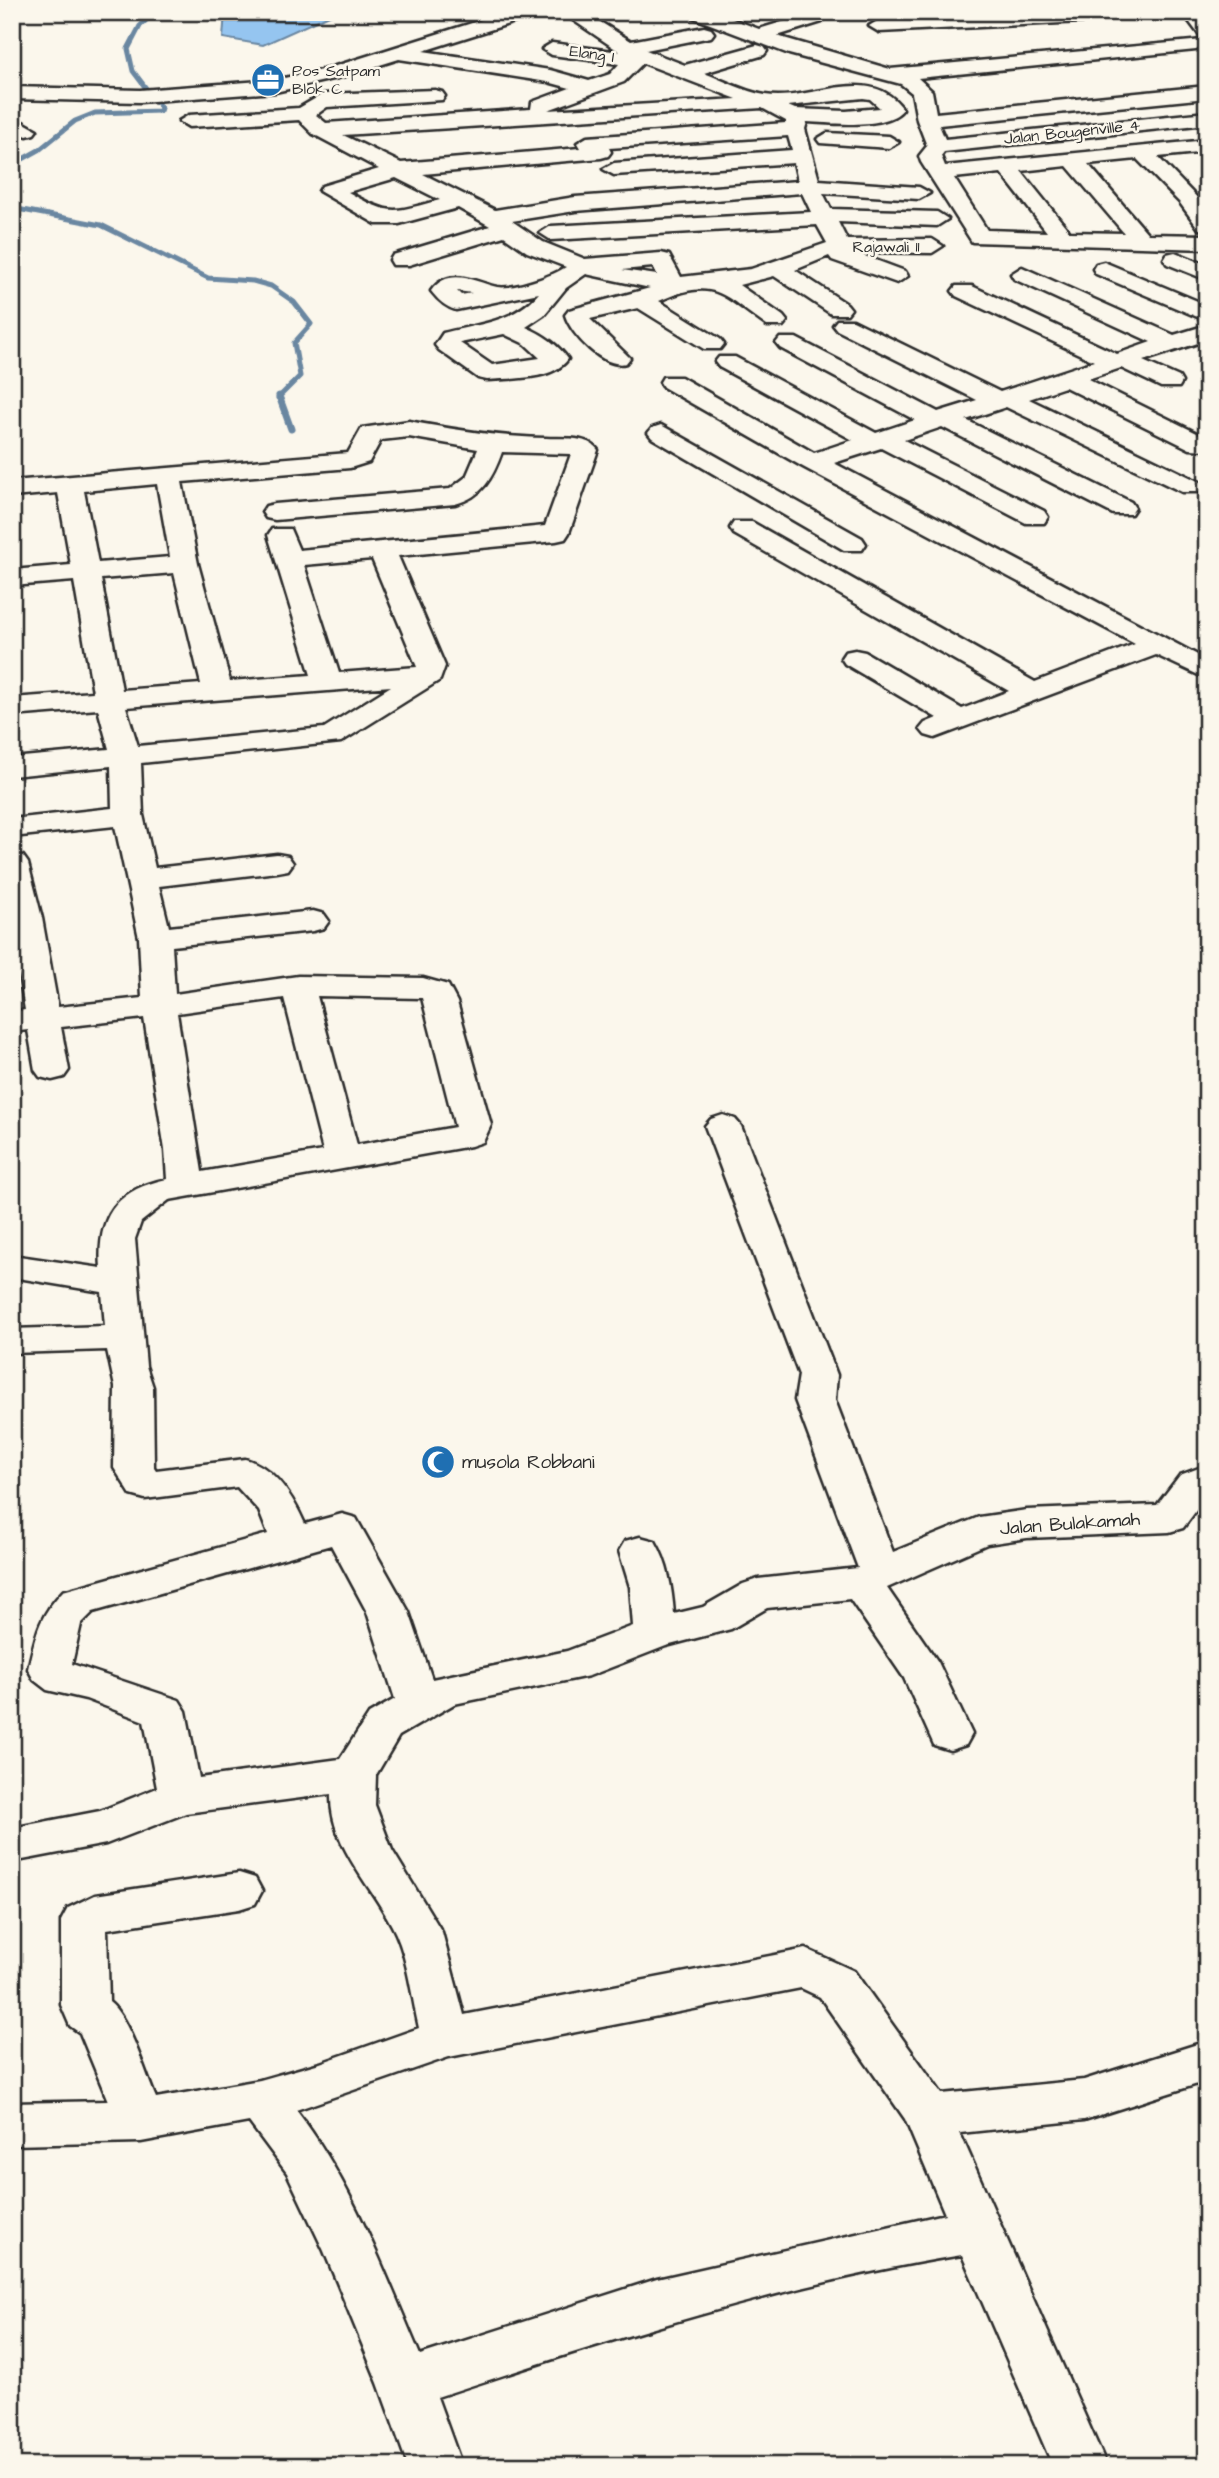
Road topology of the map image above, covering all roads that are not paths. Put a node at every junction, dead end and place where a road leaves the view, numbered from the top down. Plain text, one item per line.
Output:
1 (696, 12) edge
2 (744, 12) edge
3 (1084, 12) edge
4 (526, 13) edge
5 (573, 15) edge
6 (1024, 16) edge
7 (815, 18) dead end
8 (620, 22) dead end
9 (879, 26) dead end
10 (710, 27) junction
11 (597, 28) junction
12 (1192, 31) edge
13 (1090, 33) dead end
14 (1051, 37) dead end
15 (757, 43) junction
16 (552, 49) dead end
17 (396, 53) junction
18 (634, 55) junction
19 (848, 64) junction
20 (924, 72) junction
21 (689, 73) junction
22 (891, 75) junction
23 (617, 78) junction
24 (309, 80) junction
25 (588, 87) junction
26 (765, 92) junction
27 (1207, 92) edge
28 (12, 93) edge
29 (948, 93) dead end
30 (458, 95) dead end
31 (920, 96) junction
32 (488, 97) dead end
33 (321, 101) junction
34 (304, 114) junction
35 (540, 118) junction
36 (1207, 118) edge
37 (927, 120) junction
38 (189, 121) dead end
39 (320, 130) junction
40 (799, 140) junction
41 (889, 142) dead end
42 (937, 146) junction
43 (1207, 146) edge
44 (395, 148) dead end
45 (594, 150) junction
46 (358, 151) junction
47 (1142, 153) junction
48 (1072, 159) junction
49 (833, 163) dead end
50 (1006, 166) junction
51 (398, 170) junction
52 (940, 173) junction
53 (810, 186) junction
54 (919, 193) dead end
55 (461, 201) junction
56 (575, 204) junction
57 (824, 217) junction
58 (937, 219) dead end
59 (499, 222) junction
60 (1207, 224) edge
61 (543, 240) junction
62 (1065, 240) junction
63 (1142, 241) junction
64 (1207, 242) edge
65 (932, 246) dead end
66 (833, 248) junction
67 (1175, 259) dead end
68 (401, 260) dead end
69 (583, 266) junction
70 (778, 268) junction
71 (1104, 269) dead end
72 (1207, 273) edge
73 (1022, 274) dead end
74 (897, 276) dead end
75 (720, 282) junction
76 (557, 284) junction
77 (674, 286) junction
78 (964, 291) dead end
79 (498, 296) dead end
80 (642, 300) junction
81 (1207, 314) edge
82 (775, 321) dead end
83 (580, 326) junction
84 (508, 327) junction
85 (1207, 332) edge
86 (533, 338) junction
87 (1177, 342) junction
88 (788, 343) dead end
89 (1207, 352) edge
90 (618, 358) dead end
91 (1119, 361) junction
92 (1067, 378) junction
93 (672, 382) dead end
94 (1170, 382) dead end
95 (1004, 399) junction
96 (940, 420) junction
97 (661, 433) dead end
98 (879, 440) junction
99 (492, 444) junction
100 (1199, 444) dead end
101 (813, 461) junction
102 (260, 468) junction
103 (168, 477) junction
104 (746, 483) junction
105 (70, 485) junction
106 (1191, 487) dead end
107 (12, 489) edge
108 (1122, 508) dead end
109 (275, 512) junction
110 (1034, 517) dead end
111 (743, 527) dead end
112 (853, 544) dead end
113 (383, 551) junction
114 (287, 559) junction
115 (185, 564) junction
116 (85, 571) junction
117 (12, 578) edge
118 (1158, 645) junction
119 (855, 658) dead end
120 (1207, 671) edge
121 (430, 674) junction
122 (327, 681) junction
123 (218, 692) junction
124 (1032, 692) junction
125 (109, 698) junction
126 (12, 707) edge
127 (126, 756) junction
128 (12, 767) edge
129 (128, 816) junction
130 (12, 828) edge
131 (12, 863) edge
132 (277, 863) dead end
133 (141, 879) junction
134 (313, 921) dead end
135 (155, 938) junction
136 (298, 986) junction
137 (159, 1006) junction
138 (27, 1020) edge
139 (52, 1070) dead end
140 (723, 1126) dead end
141 (343, 1158) junction
142 (185, 1186) junction
143 (15, 1266) dead end
144 (119, 1283) junction
145 (125, 1337) junction
146 (12, 1341) edge
147 (1207, 1478) edge
148 (291, 1542) junction
149 (640, 1551) dead end
150 (870, 1577) junction
151 (655, 1634) junction
152 (418, 1703) junction
153 (950, 1734) dead end
154 (354, 1774) junction
155 (181, 1797) junction
156 (12, 1845) edge
157 (239, 1891) dead end
158 (446, 2038) junction
159 (1207, 2061) edge
160 (260, 2100) junction
161 (925, 2109) junction
162 (141, 2121) junction
163 (12, 2124) edge
164 (979, 2230) junction
165 (405, 2383) junction
166 (435, 2466) edge
167 (1080, 2466) edge

1 - 10 street
2 - 10 street
3 - 6 street
4 - 5 street
4 - 17 street
5 - 11 street
6 - 9 street
7 - 15 street
8 - 11 street
10 - 15 street
10 - 18 street
11 - 18 street
12 - 20 street
13 - 14 street
15 - 19 street
15 - 21 street
16 - 18 street, Elang I
17 - 24 street
17 - 25 street
18 - 21 street
18 - 23 street
19 - 20 street
19 - 22 street
20 - 22 street
21 - 23 street
21 - 26 street
22 - 31 street
23 - 25 street
24 - 28 street
24 - 33 street
25 - 35 street
26 - 35 street
26 - 40 street
26 - 40 street
27 - 37 street
29 - 31 street
30 - 33 street
31 - 37 street
32 - 35 street
33 - 34 street
34 - 38 street
34 - 39 street
35 - 39 street
35 - 45 street
36 - 42 street, Jalan Bougenville 4
37 - 42 street
39 - 46 street
40 - 41 street
40 - 45 street
40 - 45 street
40 - 49 street
40 - 53 street
42 - 52 street
43 - 47 street
44 - 46 street
45 - 51 street
45 - 56 street
46 - 51 street
47 - 48 street
47 - 60 street
48 - 50 street
48 - 63 street
50 - 52 street
50 - 62 street
51 - 55 street
51 - 55 street
52 - 62 street
53 - 54 street
53 - 56 street
53 - 57 street
55 - 59 street
56 - 59 street
56 - 61 street
57 - 58 street
57 - 61 street
57 - 66 street
59 - 61 street
59 - 68 street
61 - 69 street
62 - 63 street
63 - 64 street
65 - 66 street, Rajawali 11
66 - 70 street, Rajawali 11
66 - 74 street
67 - 72 street
69 - 76 street
69 - 77 street
70 - 75 street, Rajawali 11
70 - 95 street
71 - 81 street
73 - 87 street
75 - 77 street, Rajawali 11
75 - 82 street
76 - 79 street
76 - 84 street
77 - 80 street
78 - 91 street
80 - 83 street
80 - 98 street
83 - 86 street
83 - 90 street
84 - 86 street
84 - 86 street
85 - 87 street
87 - 89 street
87 - 91 street
88 - 96 street
91 - 92 street
91 - 94 street
92 - 95 street
92 - 100 street
93 - 101 street
95 - 96 street
95 - 106 street
96 - 98 street
96 - 108 street
97 - 104 street
98 - 101 street
98 - 110 street
99 - 102 street
99 - 109 street
99 - 113 street
101 - 104 street
101 - 118 street
102 - 103 street
102 - 109 street
103 - 105 street
103 - 115 street
104 - 112 street
105 - 107 street
105 - 116 street
109 - 114 street
111 - 124 street
113 - 114 street
113 - 121 street
114 - 122 street
115 - 116 street
115 - 123 street
116 - 117 street
116 - 125 street
118 - 120 street
118 - 124 street
119 - 124 street
121 - 122 street
121 - 127 street
122 - 123 street
123 - 125 street
125 - 126 street
125 - 127 street
127 - 128 street
127 - 129 street
129 - 130 street
129 - 133 street
131 - 138 street
132 - 133 street
133 - 135 street
134 - 135 street
135 - 137 street
136 - 137 street
136 - 141 street
136 - 141 street
137 - 138 street
137 - 142 street
138 - 139 street
140 - 150 street
141 - 142 street
142 - 144 street
143 - 144 street
144 - 145 street
145 - 146 street
145 - 148 street
147 - 150 street, Jalan Bulakamah
148 - 152 street
148 - 155 street
149 - 151 street
150 - 151 street
150 - 153 street
151 - 152 street
152 - 154 street
154 - 155 street
154 - 158 street
155 - 156 street
157 - 162 street
158 - 160 street
158 - 161 street
159 - 161 street
160 - 162 street
160 - 165 street
161 - 164 street
162 - 163 street
164 - 165 street
164 - 167 street
165 - 166 street

